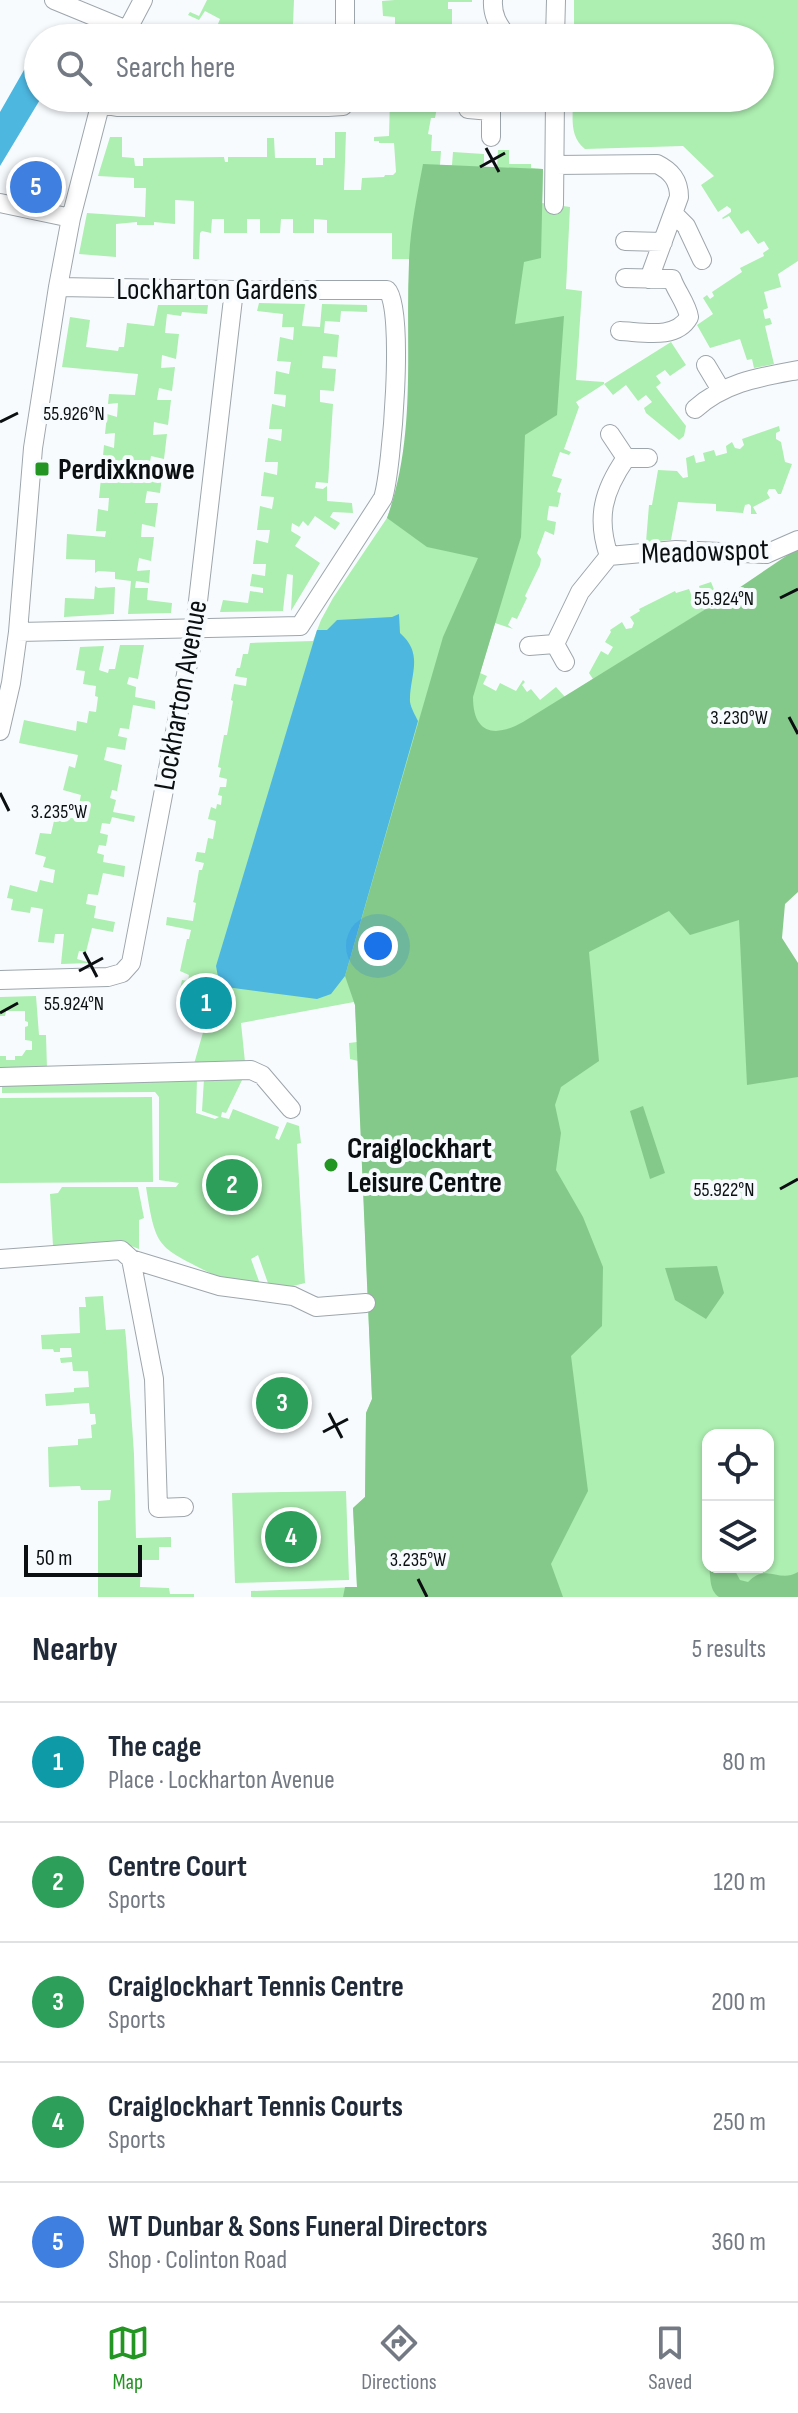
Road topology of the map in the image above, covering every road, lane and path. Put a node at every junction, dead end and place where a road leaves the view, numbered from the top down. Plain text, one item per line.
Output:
1 (54, 0) edge
2 (143, 0) edge
3 (345, 0) edge
4 (493, 0) edge
5 (556, 0) edge
6 (110, 24) edge
7 (130, 24) edge
8 (345, 24) edge
9 (498, 24) edge
10 (555, 24) edge
11 (98, 112) edge
12 (491, 112) edge
13 (555, 112) edge
14 (491, 137) dead end
15 (555, 165) junction
16 (3, 198) edge
17 (554, 205) dead end
18 (674, 214) junction
19 (71, 218) junction
20 (625, 241) dead end
21 (663, 242) junction
22 (702, 260) dead end
23 (625, 278) dead end
24 (649, 279) junction
25 (58, 287) junction
26 (234, 290) junction
27 (620, 331) dead end
28 (706, 365) dead end
29 (798, 370) edge
30 (721, 390) junction
31 (695, 409) dead end
32 (610, 434) dead end
33 (626, 458) junction
34 (648, 458) dead end
35 (798, 540) edge
36 (609, 556) junction
37 (195, 627) junction
38 (18, 632) junction
39 (555, 644) junction
40 (529, 646) dead end
41 (565, 662) dead end
42 (0, 731) edge
43 (0, 980) edge
44 (0, 1077) edge
45 (291, 1109) dead end
46 (0, 1259) edge
47 (131, 1259) junction
48 (366, 1303) dead end
49 (184, 1507) dead end

1 - 6 street
2 - 7 street
3 - 8 street
4 - 9 street
5 - 10 street
11 - 19 street
12 - 14 street
13 - 15 street
15 - 17 street
15 - 18 street
16 - 19 street
18 - 21 street
18 - 22 street
19 - 25 street
20 - 21 street
21 - 24 street
23 - 24 street
24 - 27 street
25 - 26 street, Lockharton Gardens
25 - 38 street
26 - 37 street, Lockharton Avenue
26 - 37 street, Lockharton Gardens
28 - 30 street
29 - 30 street
30 - 31 street
32 - 33 street
33 - 34 street
33 - 36 street, Meadowspot
35 - 36 street, Meadowspot
36 - 39 street, Meadowspot
37 - 38 street
37 - 43 street, Lockharton Avenue
38 - 42 street
39 - 40 street
39 - 41 street
44 - 45 street
46 - 47 street
47 - 48 street
47 - 49 street

